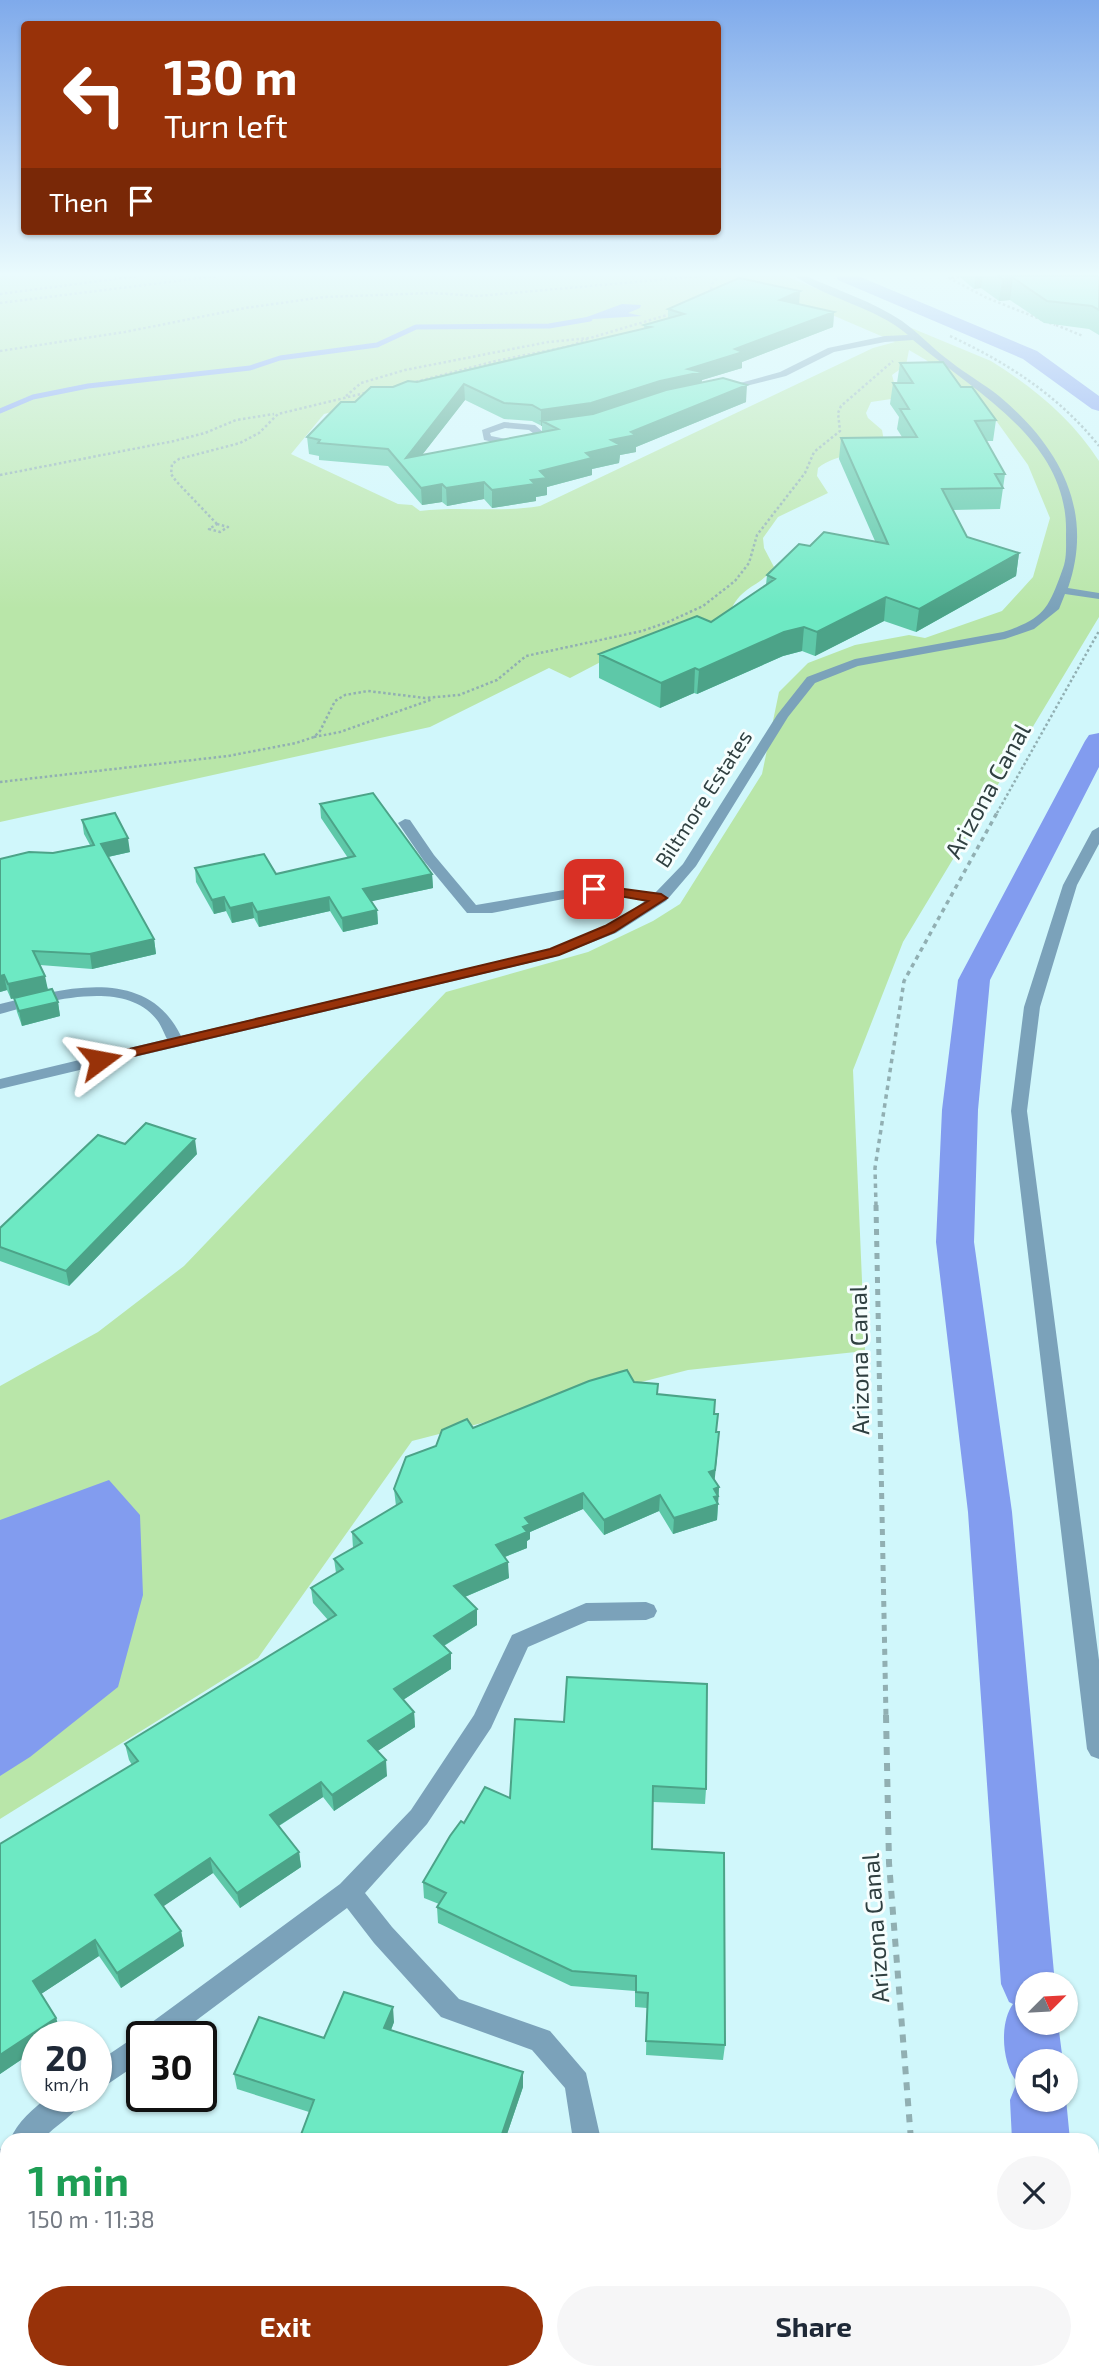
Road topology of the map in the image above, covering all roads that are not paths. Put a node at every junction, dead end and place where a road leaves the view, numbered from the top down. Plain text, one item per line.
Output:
1 (732, 387) edge
2 (978, 387) edge
3 (716, 391) edge
4 (1062, 590) junction
5 (1099, 596) edge
6 (405, 822) dead end
7 (1099, 831) edge
8 (661, 898) junction
9 (0, 1009) edge
10 (176, 1042) junction
11 (0, 1084) edge
12 (646, 1611) dead end
13 (1099, 1749) edge
14 (349, 1892) junction
15 (175, 2021) edge
16 (51, 2112) edge
17 (30, 2133) edge
18 (586, 2133) edge

1 - 3 street
2 - 4 street, Biltmore Estates
4 - 5 street
4 - 8 street, Biltmore Estates
6 - 8 street
7 - 13 street
8 - 10 street, Biltmore Estates
9 - 10 street
10 - 11 street, Biltmore Estates
12 - 14 street
14 - 15 street
14 - 18 street
16 - 17 street

